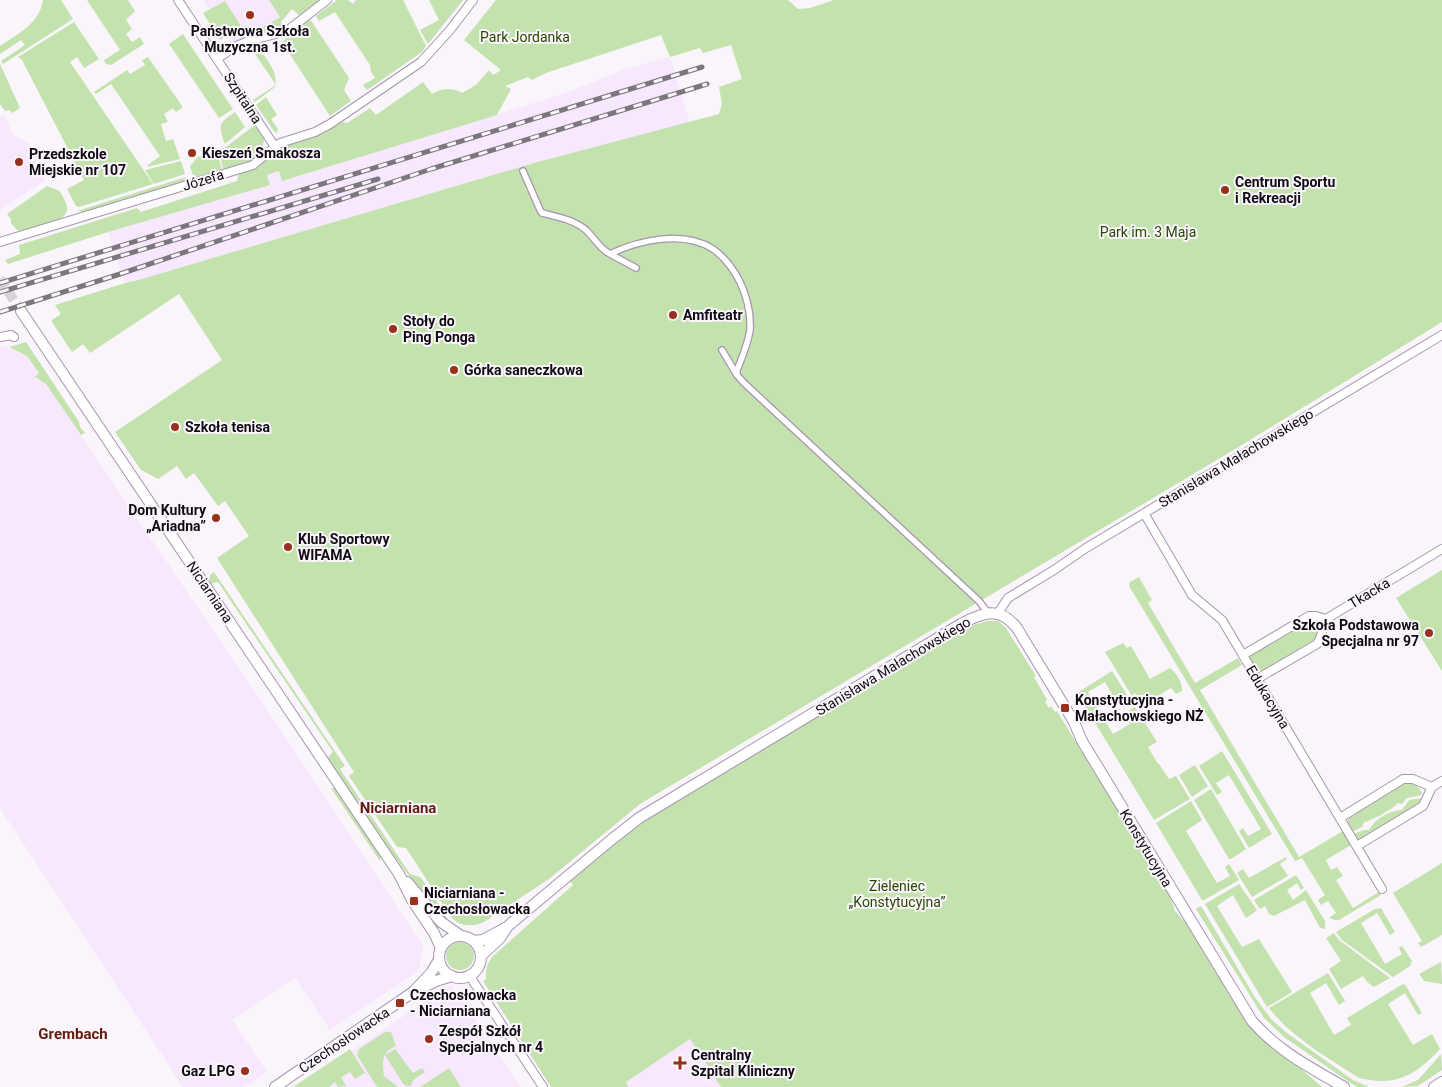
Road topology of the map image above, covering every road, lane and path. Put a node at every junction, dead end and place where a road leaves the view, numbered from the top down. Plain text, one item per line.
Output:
1 (178, 0) edge
2 (327, 0) edge
3 (473, 0) edge
4 (217, 59) junction
5 (274, 146) junction
6 (523, 171) dead end
7 (0, 242) edge
8 (610, 254) junction
9 (636, 268) dead end
10 (21, 311) tunnel mouth
11 (1442, 335) edge
12 (0, 337) edge
13 (14, 337) dead end
14 (722, 350) dead end
15 (737, 375) junction
16 (1144, 513) junction
17 (1442, 549) edge
18 (993, 613) junction
19 (1326, 619) junction
20 (1243, 655) junction
21 (1257, 679) junction
22 (1442, 781) edge
23 (1432, 787) junction
24 (1340, 818) junction
25 (1357, 846) junction
26 (400, 874) junction
27 (1382, 889) dead end
28 (508, 926) junction
29 (460, 936) junction
30 (474, 941) junction
31 (441, 948) junction
32 (481, 956) junction
33 (440, 960) junction
34 (468, 975) junction
35 (452, 976) junction
36 (413, 992) junction
37 (1311, 1069) junction
38 (1442, 1082) edge
39 (275, 1087) edge
40 (543, 1087) edge
41 (1330, 1087) edge
42 (1344, 1087) edge
43 (1434, 1087) edge

1 - 4 street, Szpitalna
2 - 4 street
3 - 5 street, Józefa
4 - 5 street, Szpitalna
5 - 7 street, Józefa
6 - 8 street
8 - 9 street
8 - 15 street
10 - 26 street, Niciarniana
11 - 16 street, Stanisława Małachowskiego
12 - 13 street
14 - 15 street
15 - 18 street
16 - 18 street, Stanisława Małachowskiego
16 - 20 street, Edukacyjna
17 - 19 street, Tkacka
18 - 28 street, Stanisława Małachowskiego
18 - 37 street, Konstytucyjna
19 - 20 street, Tkacka
19 - 21 street
20 - 21 street, Edukacyjna
21 - 24 street, Edukacyjna
22 - 23 street
23 - 24 street
23 - 25 street
24 - 25 street, Edukacyjna
25 - 27 street, Edukacyjna
26 - 29 street, Niciarniana
26 - 31 street, Niciarniana
28 - 30 street, Stanisława Małachowskiego
28 - 32 street, Stanisława Małachowskiego
29 - 30 street
29 - 31 street
30 - 32 street
31 - 33 street
32 - 34 street
33 - 35 street
33 - 36 street, Czechosłowacka
34 - 35 street
34 - 40 street
35 - 36 street, Czechosłowacka
36 - 39 street, Czechosłowacka
37 - 41 street, Konstytucyjna
37 - 42 street, Konstytucyjna
38 - 43 street

